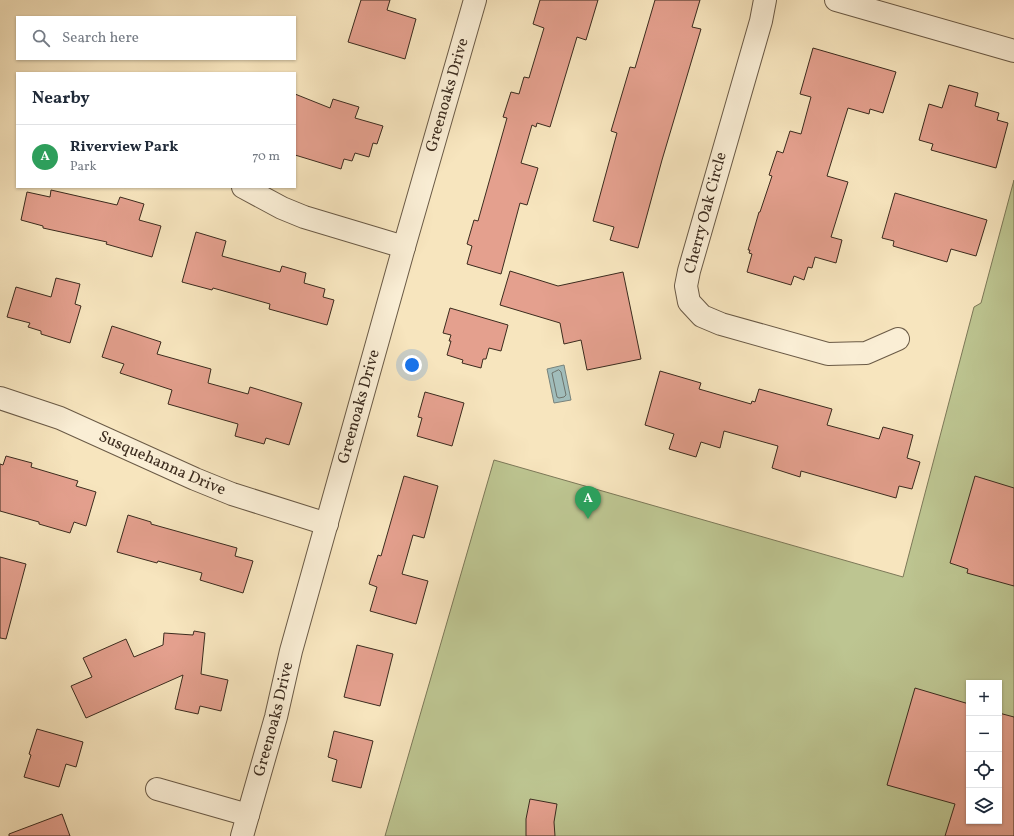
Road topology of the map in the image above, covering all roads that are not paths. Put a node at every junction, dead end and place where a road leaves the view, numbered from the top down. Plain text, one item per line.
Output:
1 (475, 0) edge
2 (764, 0) edge
3 (836, 0) edge
4 (1014, 51) edge
5 (245, 188) edge
6 (404, 247) junction
7 (898, 339) dead end
8 (0, 398) edge
9 (327, 524) junction
10 (157, 790) dead end
11 (248, 815) junction
12 (242, 836) edge

1 - 6 street, Greenoaks Drive
2 - 7 street, Cherry Oak Circle
3 - 4 street
5 - 6 street
6 - 9 street, Greenoaks Drive
8 - 9 street, Susquehanna Drive
9 - 11 street, Greenoaks Drive
10 - 11 street
11 - 12 street, Greenoaks Drive

